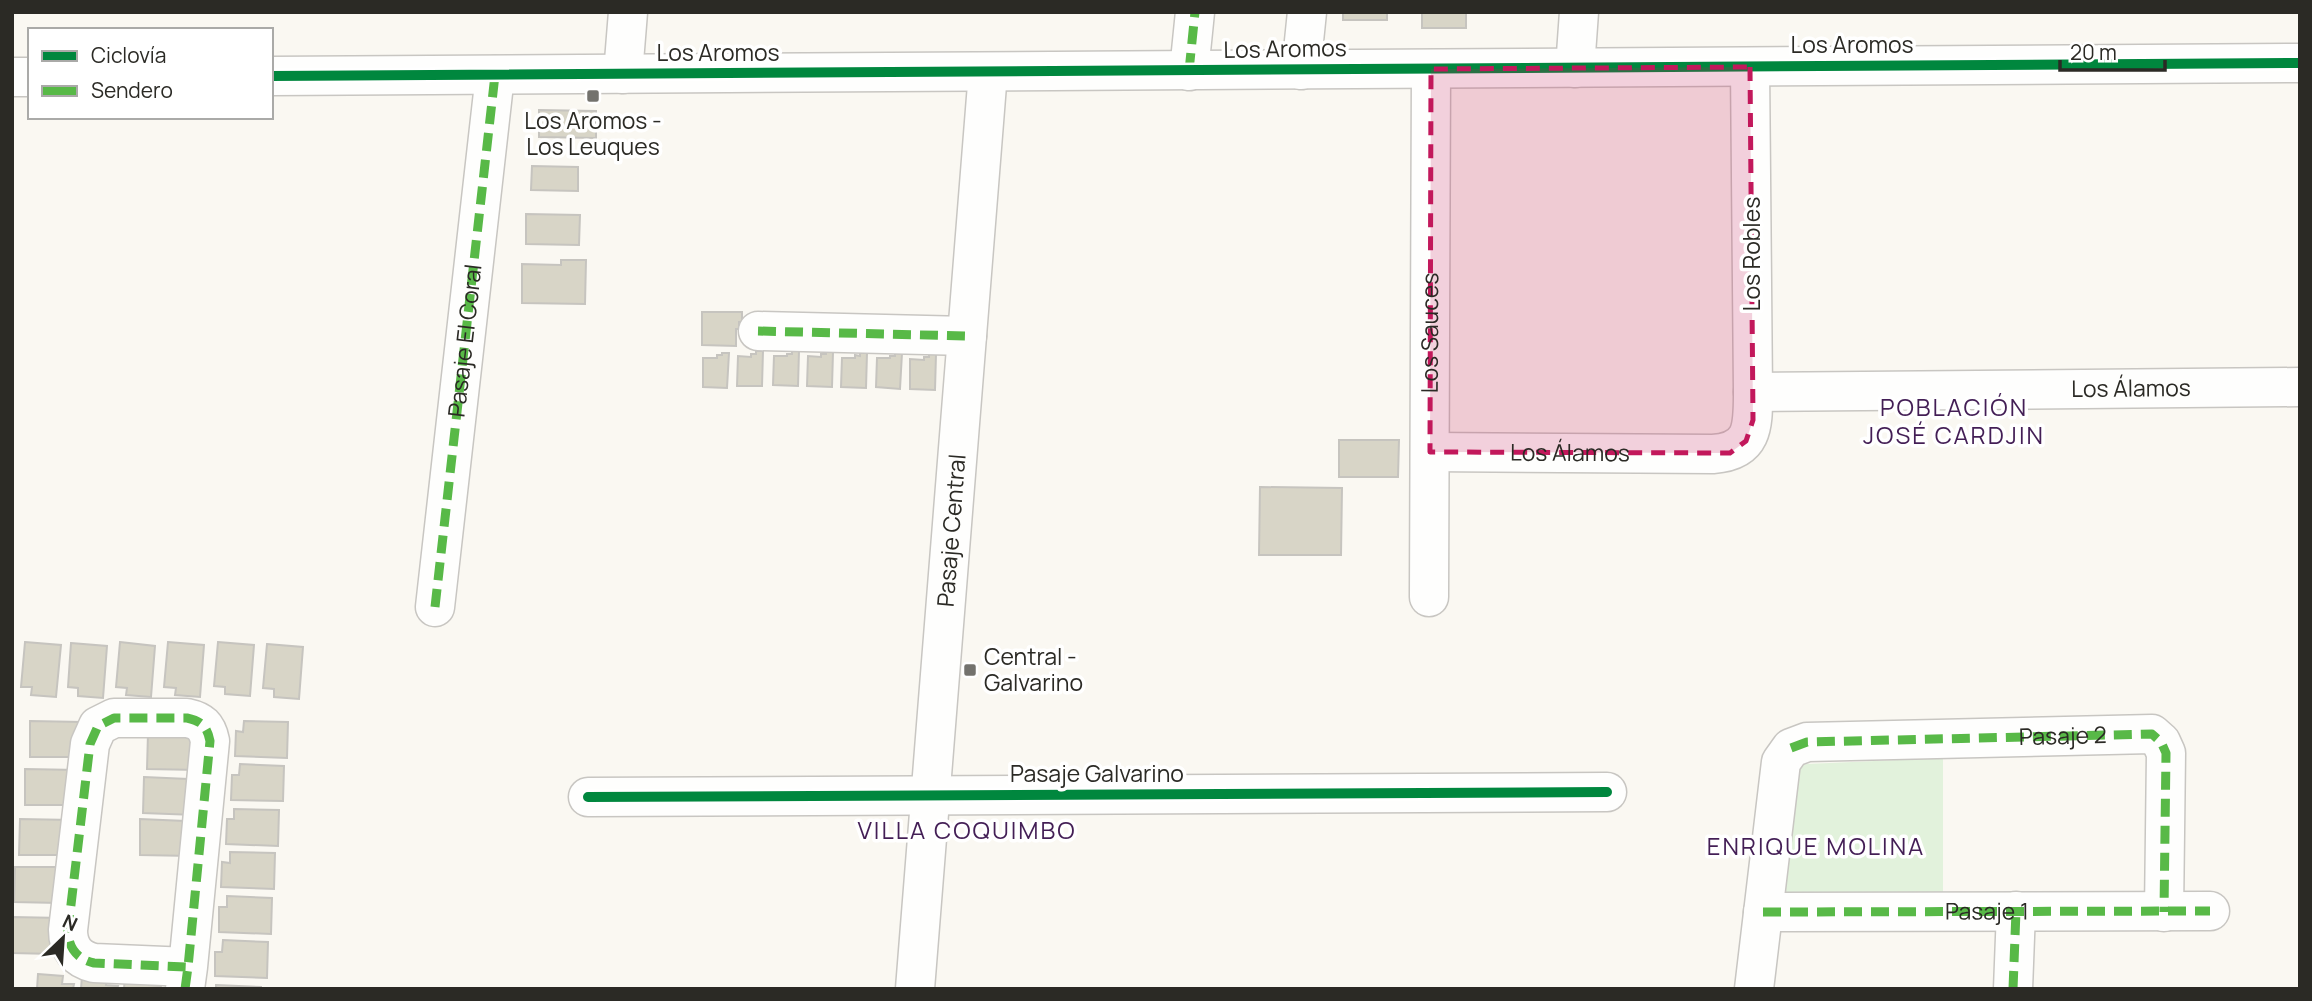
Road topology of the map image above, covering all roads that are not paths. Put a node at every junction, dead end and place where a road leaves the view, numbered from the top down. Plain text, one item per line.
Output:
1 (628, 12) edge
2 (1195, 12) edge
3 (1307, 12) edge
4 (1579, 12) edge
5 (2300, 63) edge
6 (1750, 67) junction
7 (1575, 68) junction
8 (1431, 69) junction
9 (1301, 70) junction
10 (1189, 71) junction
11 (988, 72) junction
12 (623, 74) junction
13 (495, 75) junction
14 (273, 76) edge
15 (758, 331) dead end
16 (967, 336) junction
17 (2300, 387) edge
18 (1753, 392) junction
19 (1746, 440) joint
20 (1430, 452) junction
21 (1429, 597) dead end
22 (435, 607) dead end
23 (1606, 792) dead end
24 (930, 796) junction
25 (588, 797) dead end
26 (2016, 911) junction
27 (2210, 911) dead end
28 (1763, 912) junction
29 (2164, 912) junction
30 (186, 978) edge
31 (915, 989) edge
32 (1754, 989) edge
33 (2012, 989) edge

1 - 12 street
2 - 10 street
3 - 9 street
4 - 7 street
5 - 6 street, Los Aromos
6 - 7 street, Los Aromos
6 - 18 street, Los Robles
7 - 8 street, Los Aromos
8 - 9 street, Los Aromos
8 - 20 street, Los Sauces
9 - 10 street, Los Aromos
10 - 11 street, Los Aromos
11 - 12 street, Los Aromos
11 - 16 street, Pasaje Central
12 - 13 street, Los Aromos
13 - 14 street, Los Aromos
13 - 22 street, Pasaje El Coral
15 - 16 street
16 - 24 street, Pasaje Central
17 - 18 street, Los Álamos
18 - 19 street, Los Robles
19 - 20 street, Los Álamos
20 - 21 street, Los Sauces
23 - 24 street, Pasaje Galvarino
24 - 25 street, Pasaje Galvarino
24 - 31 street, Pasaje Central
26 - 28 street, Pasaje 1
26 - 29 street, Pasaje 1
26 - 33 street
27 - 29 street, Pasaje 1
28 - 29 street, Pasaje 2
28 - 32 street
30 - 30 street

